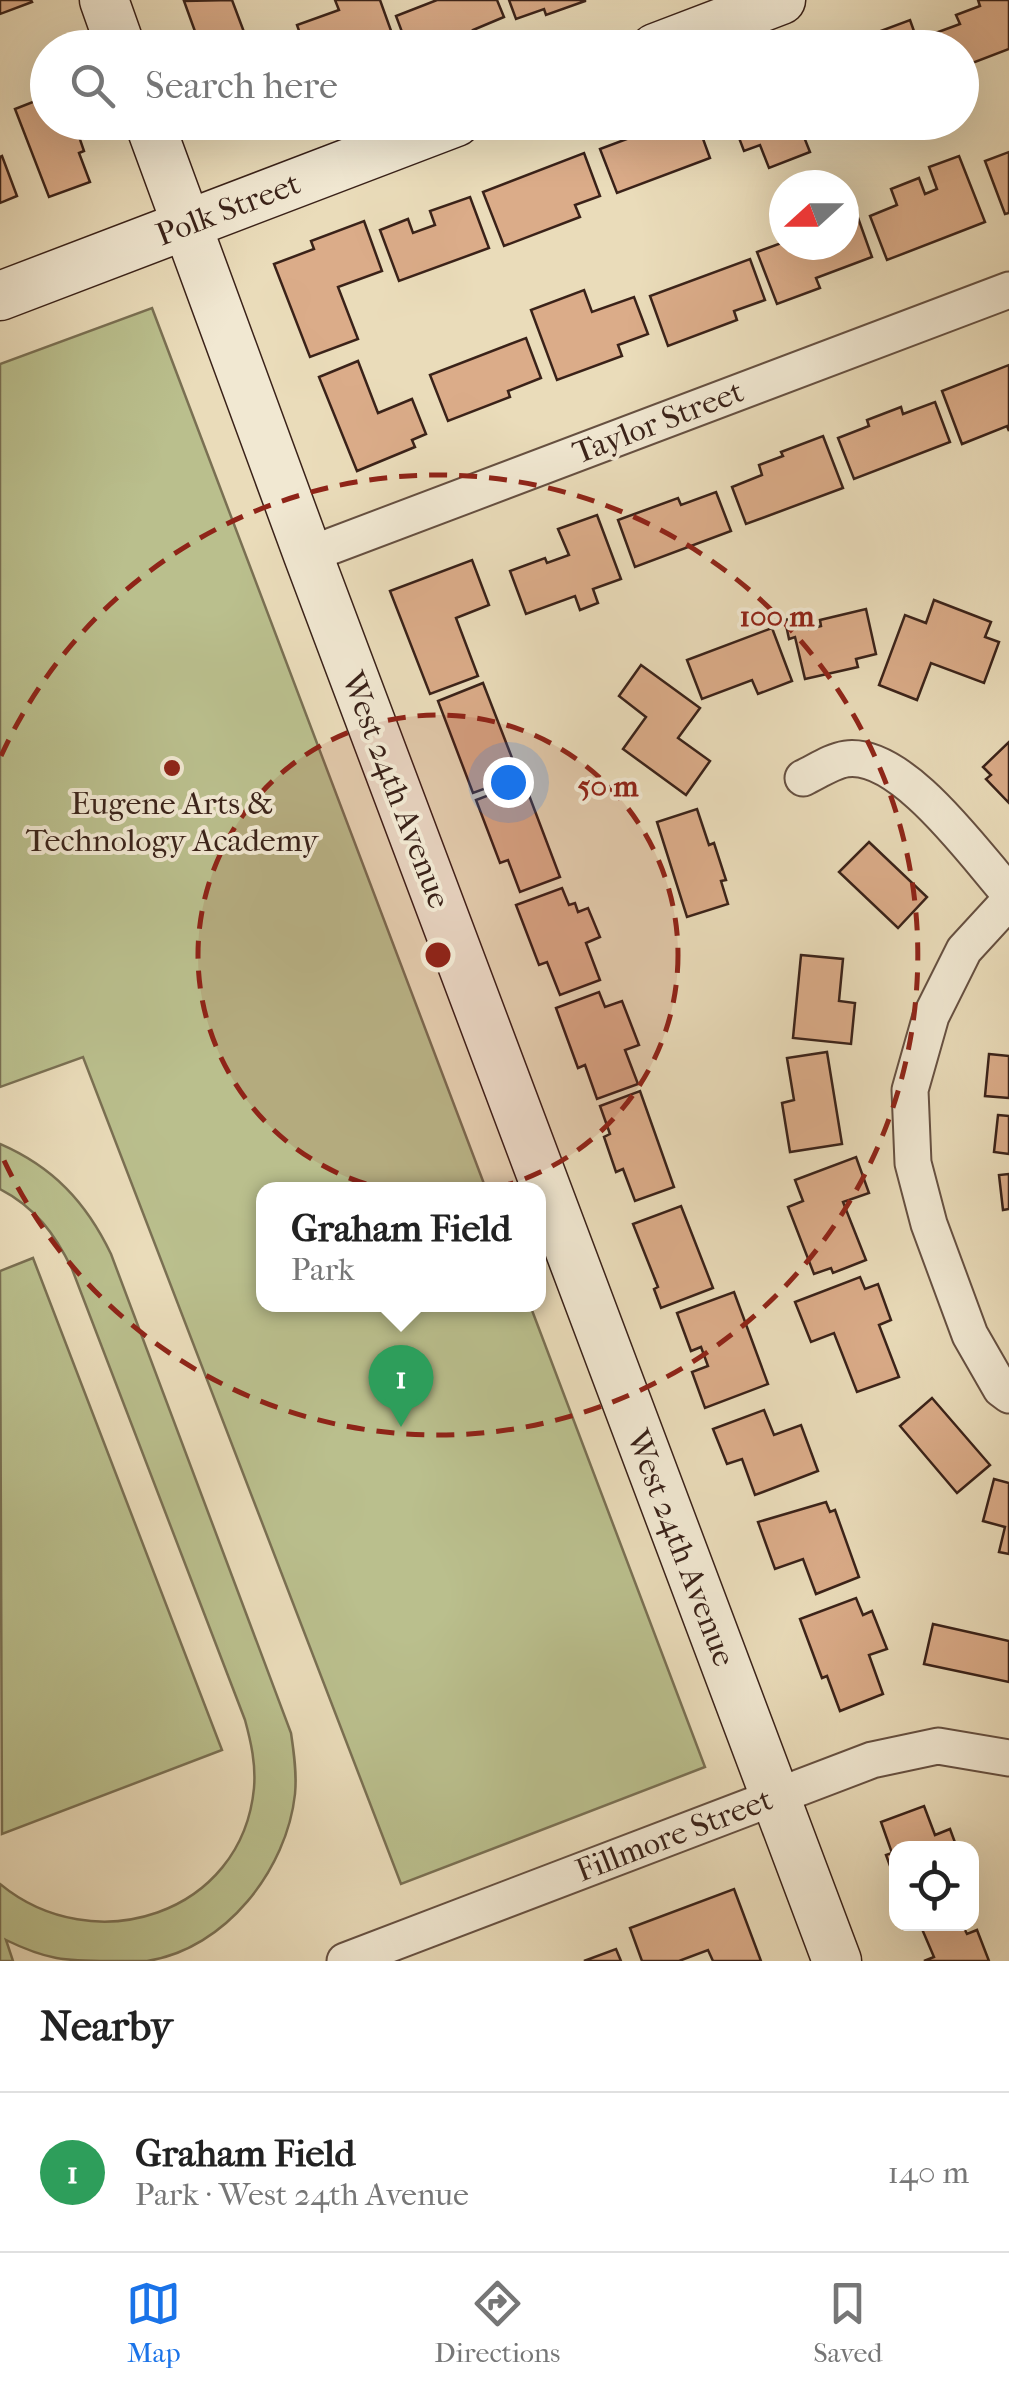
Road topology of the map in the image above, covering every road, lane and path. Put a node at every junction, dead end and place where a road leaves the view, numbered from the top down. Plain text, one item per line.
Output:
1 (104, 0) edge
2 (781, 0) edge
3 (115, 30) edge
4 (702, 30) edge
5 (156, 140) edge
6 (409, 140) edge
7 (187, 224) junction
8 (1009, 290) edge
9 (0, 296) edge
10 (308, 555) junction
11 (803, 778) dead end
12 (1009, 893) edge
13 (1009, 901) edge
14 (544, 1182) edge
15 (546, 1187) edge
16 (1009, 1395) edge
17 (1009, 1758) edge
18 (775, 1796) junction
19 (345, 1961) edge
20 (837, 1961) edge

1 - 3 street
2 - 4 street
5 - 7 street, West 24th Avenue
6 - 7 street, Polk Street
7 - 9 street, Polk Street
7 - 10 street, West 24th Avenue
8 - 10 street, Taylor Street
10 - 14 street, West 24th Avenue
11 - 12 street
13 - 16 street
15 - 18 street, West 24th Avenue
17 - 18 street, Fillmore Street
18 - 19 street, Fillmore Street
18 - 20 street, West 24th Avenue

